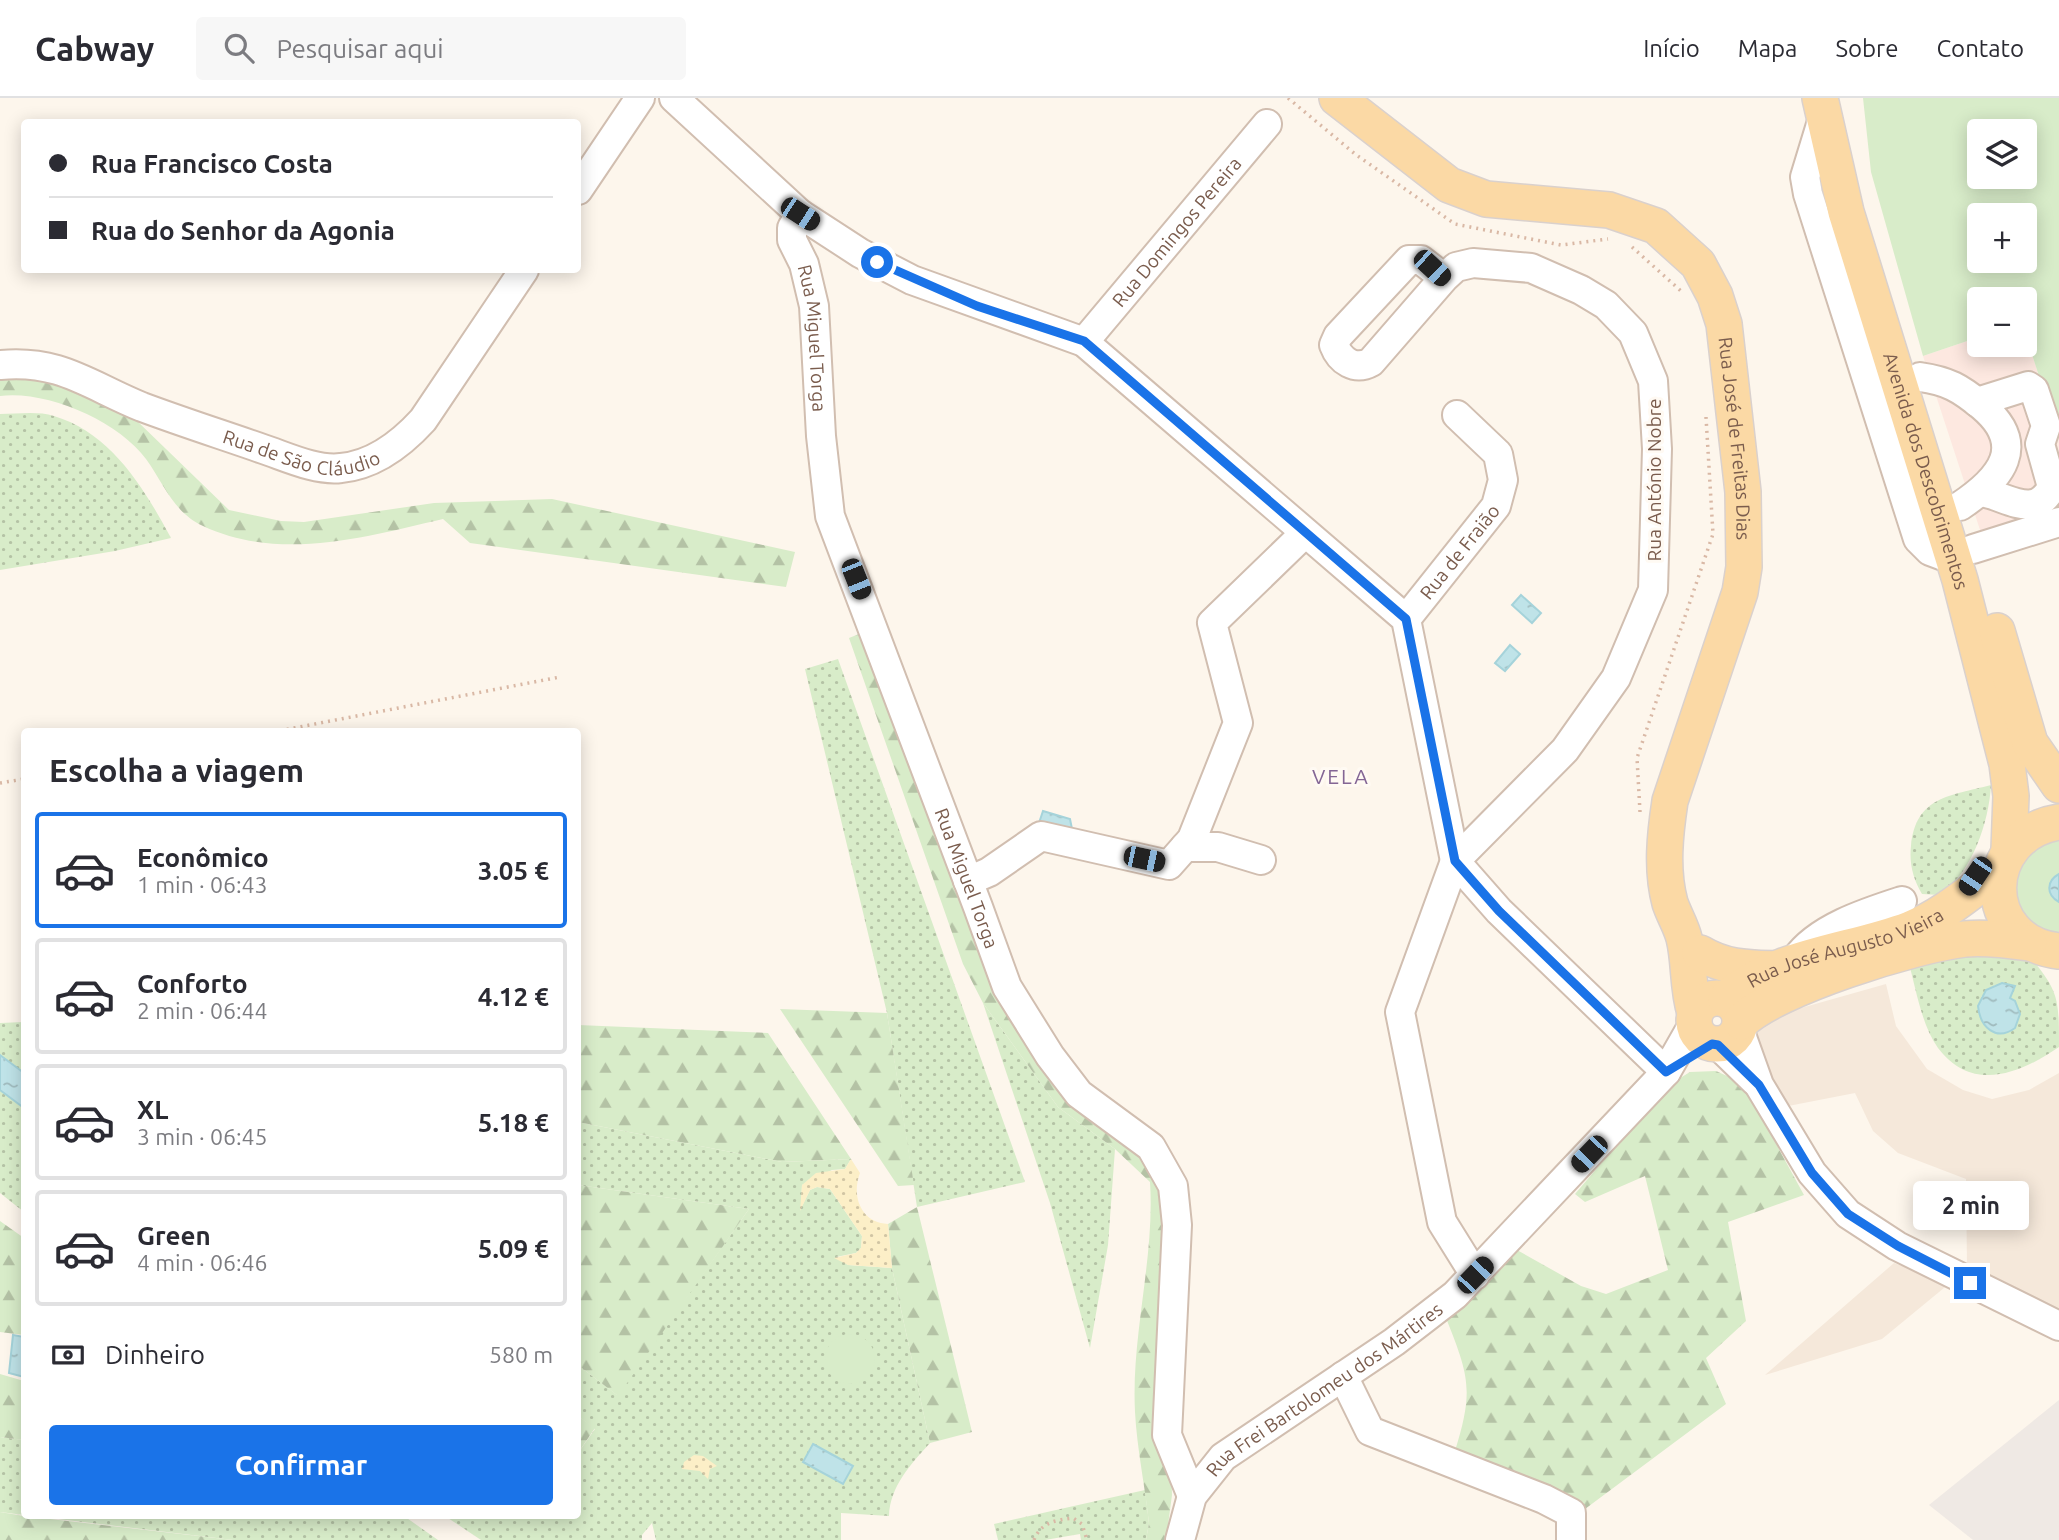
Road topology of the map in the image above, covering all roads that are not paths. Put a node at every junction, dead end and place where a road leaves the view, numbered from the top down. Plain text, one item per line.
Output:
1 (640, 98) edge
2 (674, 98) edge
3 (1337, 98) edge
4 (1829, 105) edge
5 (1267, 124) dead end
6 (581, 186) edge
7 (800, 214) junction
8 (522, 273) edge
9 (1444, 278) dead end
10 (1084, 341) junction
11 (0, 365) edge
12 (1920, 377) junction
13 (1977, 402) junction
14 (1457, 415) dead end
15 (2008, 443) junction
16 (2040, 444) junction
17 (1971, 499) junction
18 (2059, 522) edge
19 (1305, 533) junction
20 (1964, 554) junction
21 (1406, 619) junction
22 (2059, 785) edge
23 (2011, 796) junction
24 (2059, 822) edge
25 (1185, 847) junction
26 (1261, 860) dead end
27 (2004, 860) junction
28 (1455, 861) junction
29 (968, 881) junction
30 (1960, 899) junction
31 (1902, 901) dead end
32 (1692, 946) junction
33 (2049, 952) edge
34 (1784, 966) junction
35 (1718, 1022) junction
36 (1666, 1072) junction
37 (1475, 1275) junction
38 (2059, 1326) edge
39 (1343, 1376) junction
40 (1192, 1496) junction
41 (1180, 1540) edge
42 (1571, 1540) edge

1 - 6 street
2 - 7 street
3 - 32 main road, Rua José de Freitas Dias
4 - 12 main road, Avenida dos Descobrimentos
4 - 20 main road, Avenida dos Descobrimentos
5 - 10 street, Rua Domingos Pereira
7 - 10 street
7 - 29 street, Rua Miguel Torga
8 - 11 street, Rua de São Cláudio
9 - 28 street, Rua António Nobre
10 - 19 street
12 - 13 street
12 - 17 main road, Avenida dos Descobrimentos
13 - 15 street
13 - 16 street
14 - 21 street, Rua de Fraião
15 - 16 street
15 - 17 street
16 - 17 street
17 - 20 main road, Avenida dos Descobrimentos
18 - 20 street
19 - 21 street
19 - 25 street
20 - 22 main road, Avenida dos Descobrimentos
20 - 23 main road, Avenida dos Descobrimentos
21 - 28 street
23 - 27 main road, Avenida dos Descobrimentos
23 - 30 main road
24 - 27 main road, Rua José Augusto Vieira
25 - 26 street
25 - 29 street
27 - 30 main road, Rua José Augusto Vieira
27 - 33 main road, Avenida dos Descobrimentos
28 - 36 street
28 - 37 street
29 - 40 street, Rua Miguel Torga
30 - 34 main road, Rua José Augusto Vieira
31 - 34 street
32 - 34 main road
32 - 35 main road, Rua José de Freitas Dias
33 - 35 main road, Rua José Augusto Vieira
34 - 35 main road, Rua José Augusto Vieira
35 - 36 street, Rua Frei Bartolomeu dos Mártires
35 - 38 street
36 - 37 street, Rua Frei Bartolomeu dos Mártires
37 - 39 street, Rua Frei Bartolomeu dos Mártires
39 - 40 street, Rua Frei Bartolomeu dos Mártires
39 - 42 street
40 - 41 street, Rua Frei Bartolomeu dos Mártires

